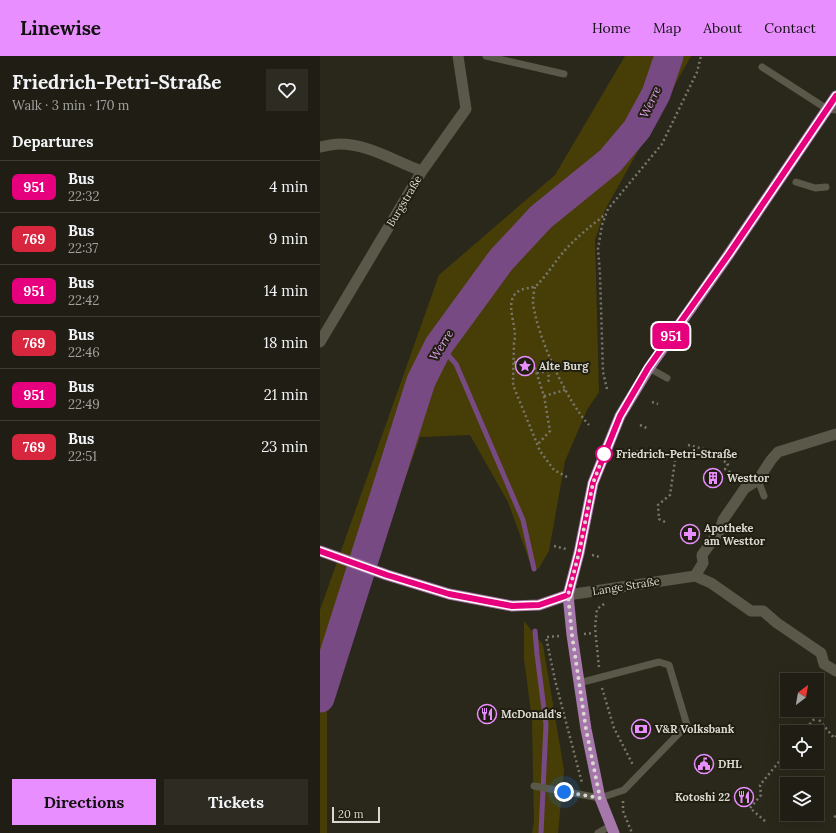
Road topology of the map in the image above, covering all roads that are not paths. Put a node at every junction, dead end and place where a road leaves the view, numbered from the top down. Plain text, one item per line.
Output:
1 (458, 56) edge
2 (486, 56) edge
3 (762, 67) dead end
4 (564, 74) dead end
5 (836, 96) edge
6 (832, 110) edge
7 (320, 147) edge
8 (422, 171) junction
9 (796, 182) dead end
10 (826, 187) dead end
11 (320, 342) edge
12 (648, 368) junction
13 (667, 378) dead end
14 (836, 434) edge
15 (754, 482) junction
16 (764, 496) dead end
17 (324, 552) edge
18 (695, 576) junction
19 (568, 595) junction
20 (836, 671) edge
21 (579, 683) junction
22 (534, 786) dead end
23 (600, 798) junction
24 (612, 830) edge
25 (598, 833) edge

1 - 8 street, Burgstraße
2 - 4 lane
3 - 6 lane
5 - 6 main road
6 - 12 main road
7 - 8 street
8 - 11 street, Burgstraße
9 - 10 lane
12 - 13 lane
12 - 19 main road
14 - 15 street
15 - 16 lane
15 - 18 street
17 - 19 main road, Lange Straße
18 - 19 street, Lange Straße
18 - 20 street
19 - 21 main road
21 - 23 main road
21 - 23 lane
22 - 23 lane
23 - 24 main road
24 - 25 lane

